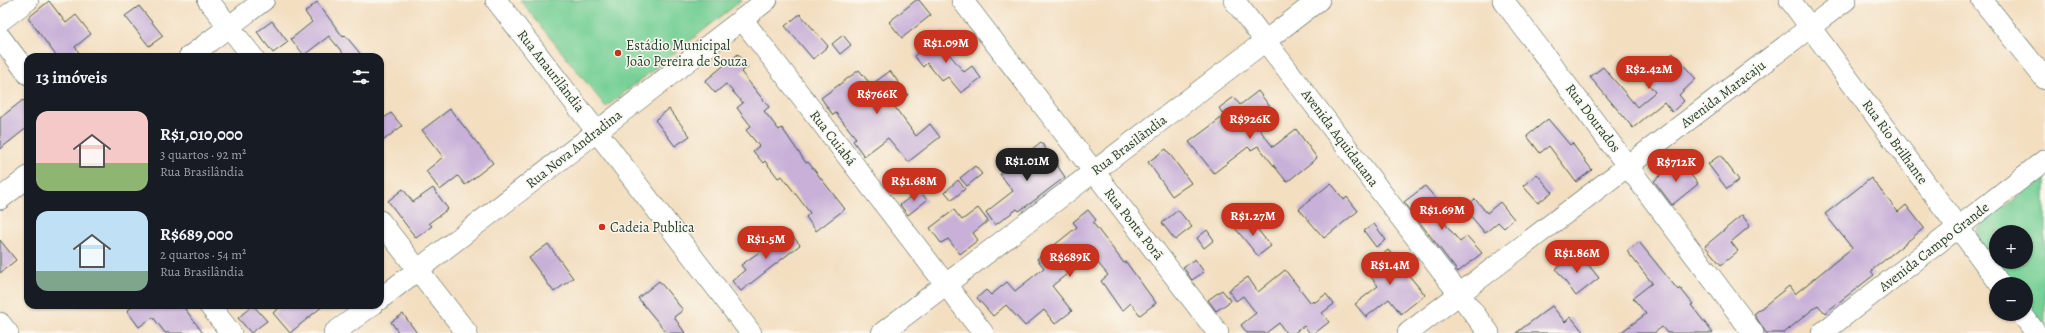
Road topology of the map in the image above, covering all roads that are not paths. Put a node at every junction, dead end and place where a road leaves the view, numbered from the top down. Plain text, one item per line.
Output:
1 (28, 0) edge
2 (208, 0) edge
3 (264, 0) edge
4 (496, 0) edge
5 (768, 0) edge
6 (962, 0) edge
7 (1234, 0) edge
8 (1319, 0) edge
9 (1503, 0) edge
10 (1790, 0) edge
11 (1846, 0) edge
12 (1982, 0) edge
13 (742, 19) junction
14 (0, 22) edge
15 (230, 27) junction
16 (1810, 28) junction
17 (0, 37) edge
18 (1265, 41) junction
19 (194, 53) edge
20 (250, 53) edge
21 (24, 69) edge
22 (2045, 79) edge
23 (597, 131) junction
24 (2045, 160) edge
25 (1629, 165) junction
26 (1094, 171) junction
27 (24, 180) edge
28 (0, 199) edge
29 (384, 226) edge
30 (1959, 228) junction
31 (419, 271) junction
32 (1995, 277) edge
33 (946, 284) junction
34 (1459, 294) junction
35 (384, 296) edge
36 (211, 309) edge
37 (367, 309) edge
38 (2027, 321) edge
39 (0, 323) edge
40 (8, 333) edge
41 (231, 333) edge
42 (334, 333) edge
43 (467, 333) edge
44 (752, 333) edge
45 (882, 333) edge
46 (983, 333) edge
47 (1218, 333) edge
48 (1408, 333) edge
49 (1489, 333) edge
50 (1753, 333) edge
51 (1822, 333) edge
52 (2036, 333) edge

1 - 14 street
2 - 15 street
3 - 15 street
4 - 23 street, Rua Anaurilândia
5 - 13 street, Rua Nova Andradina
6 - 26 street, Rua Ponta Porã
7 - 18 street, Avenida Aquidauana
8 - 18 street, Rua Brasilândia
9 - 25 street, Rua Dourados
10 - 16 street, Rua Rio Brilhante
11 - 16 street, Avenida Maracaju
12 - 22 street
13 - 23 street, Rua Nova Andradina
13 - 33 street, Rua Cuiabá
15 - 19 street
15 - 20 street
16 - 25 street, Avenida Maracaju
16 - 30 street, Rua Rio Brilhante
17 - 21 street
18 - 26 street, Rua Brasilândia
18 - 34 street, Avenida Aquidauana
23 - 31 street, Rua Nova Andradina
23 - 44 street, Rua Anaurilândia
24 - 30 street, Avenida Campo Grande
25 - 34 street, Avenida Maracaju
25 - 50 street, Rua Dourados
26 - 33 street, Rua Brasilândia
26 - 47 street, Rua Ponta Porã
27 - 28 street
29 - 31 street
30 - 32 street, Rua Rio Brilhante
30 - 51 street, Avenida Campo Grande
31 - 35 street, Rua Nova Andradina
31 - 43 street
33 - 45 street, Rua Brasilândia
33 - 46 street, Rua Cuiabá
34 - 48 street, Avenida Maracaju
34 - 49 street, Avenida Aquidauana
36 - 41 street
37 - 42 street
38 - 52 street
39 - 40 street

